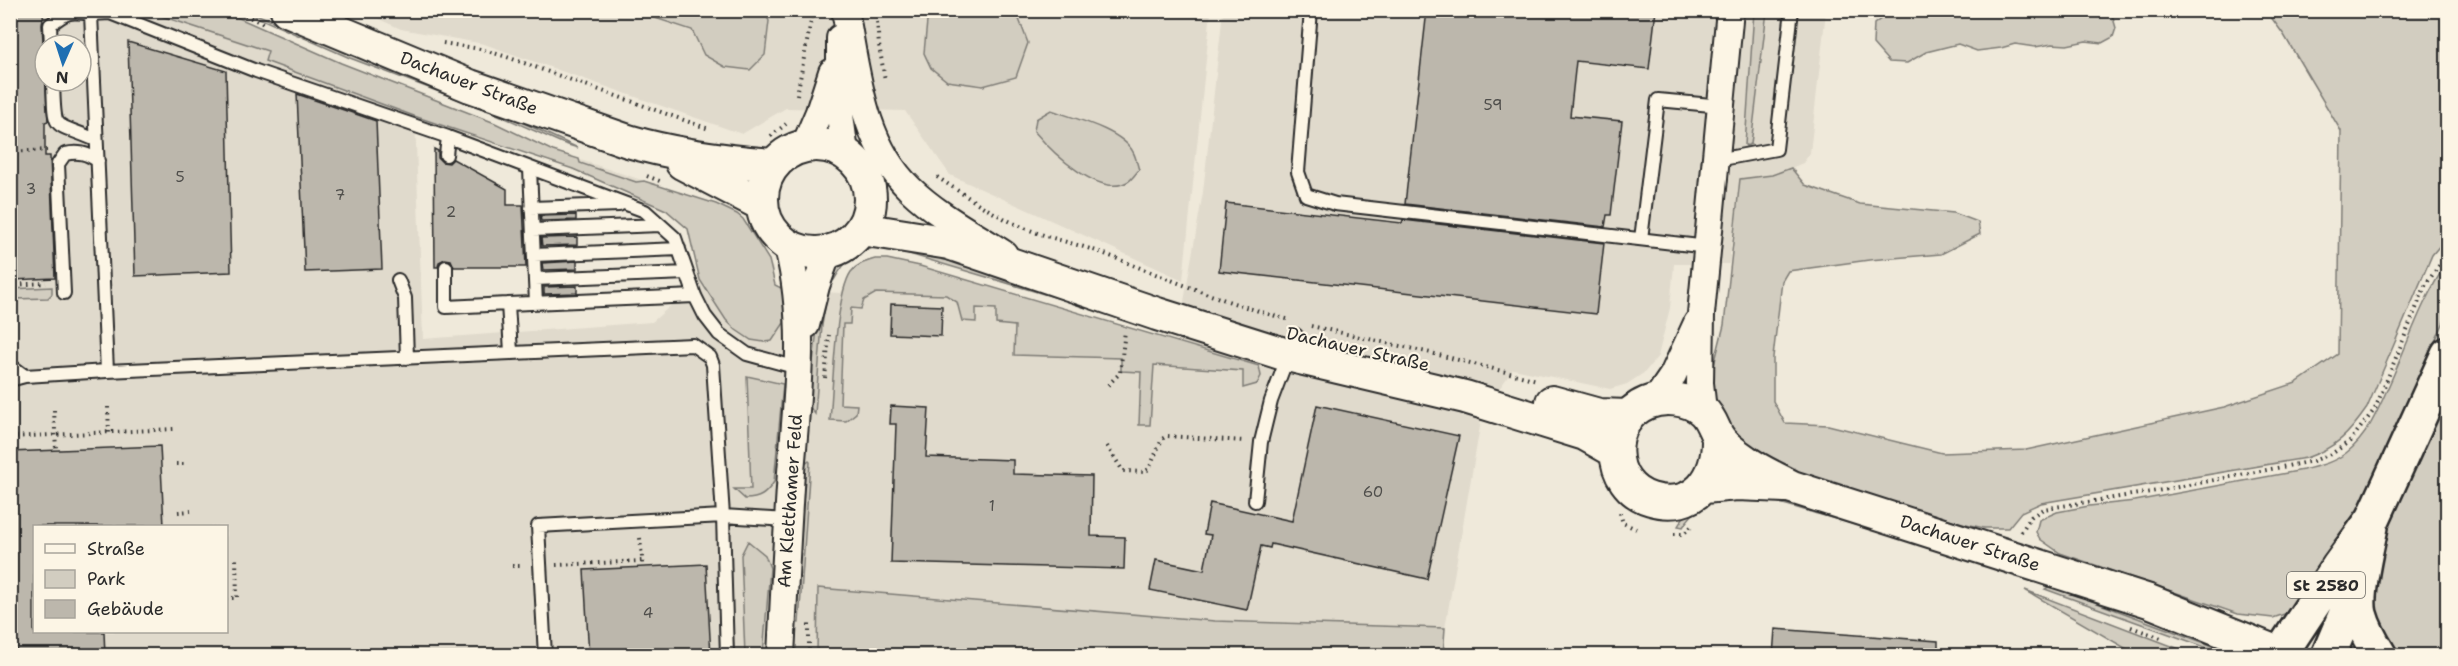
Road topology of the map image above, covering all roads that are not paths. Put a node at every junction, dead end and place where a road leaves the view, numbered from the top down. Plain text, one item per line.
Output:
1 (287, 10) edge
2 (844, 10) edge
3 (1311, 10) edge
4 (1730, 10) edge
5 (1792, 10) edge
6 (91, 14) junction
7 (50, 33) edge
8 (839, 48) junction
9 (54, 93) edge
10 (1722, 106) junction
11 (797, 133) junction
12 (448, 137) junction
13 (96, 140) junction
14 (654, 149) junction
15 (768, 152) junction
16 (845, 153) junction
17 (446, 155) dead end
18 (1718, 160) junction
19 (98, 161) junction
20 (530, 169) junction
21 (870, 198) junction
22 (626, 204) junction
23 (762, 204) junction
24 (531, 208) junction
25 (660, 225) junction
26 (861, 229) junction
27 (533, 230) junction
28 (1641, 239) junction
29 (950, 243) junction
30 (1708, 247) junction
31 (788, 248) junction
32 (680, 249) junction
33 (828, 252) junction
34 (534, 255) junction
35 (446, 267) dead end
36 (1027, 269) junction
37 (687, 273) junction
38 (535, 279) junction
39 (398, 280) dead end
40 (63, 288) road end
41 (695, 296) junction
42 (536, 303) junction
43 (508, 304) junction
44 (1701, 314) junction
45 (719, 334) junction
46 (1297, 334) junction
47 (703, 350) junction
48 (511, 352) junction
49 (2448, 354) edge
50 (799, 357) junction
51 (407, 358) junction
52 (10, 365) edge
53 (107, 371) junction
54 (10, 374) edge
55 (25, 376) junction
56 (10, 380) edge
57 (1656, 400) junction
58 (1628, 416) junction
59 (1711, 424) junction
60 (1616, 451) junction
61 (1704, 487) junction
62 (1792, 487) junction
63 (1255, 501) dead end
64 (723, 516) junction
65 (2373, 519) junction
66 (788, 520) junction
67 (2362, 576) junction
68 (2284, 654) edge
69 (545, 656) edge
70 (727, 656) edge
71 (781, 656) edge
72 (2328, 656) edge
73 (2380, 656) edge

1 - 14 street, Dachauer Straße
2 - 8 street
2 - 36 street
3 - 28 lane
4 - 10 street
5 - 18 lane
6 - 7 lane
6 - 12 lane
6 - 13 lane
8 - 11 street
8 - 16 street
9 - 13 lane
10 - 18 street
10 - 28 lane
11 - 15 street
11 - 16 street
12 - 17 lane
12 - 20 lane
13 - 19 lane
14 - 15 street, Dachauer Straße
14 - 23 street, Dachauer Straße
15 - 23 street
16 - 21 street
18 - 30 street
19 - 40 lane
19 - 53 lane
20 - 22 lane
20 - 24 lane
21 - 26 street
21 - 29 street, Dachauer Straße
22 - 24 lane
22 - 25 lane
23 - 31 street
24 - 27 lane
25 - 27 lane
25 - 32 lane
26 - 29 street, Dachauer Straße
26 - 33 street
27 - 34 lane
28 - 30 lane
29 - 36 street, Dachauer Straße
30 - 44 street
31 - 33 street
31 - 50 street, Am Kletthamer Feld
32 - 34 lane
32 - 37 lane
33 - 50 street, Am Kletthamer Feld
34 - 38 lane
35 - 43 lane
36 - 46 street, Dachauer Straße
37 - 38 lane
37 - 41 lane
38 - 42 lane
39 - 51 lane
41 - 42 lane
41 - 45 lane
42 - 43 lane
43 - 48 lane
44 - 57 street
44 - 59 street
45 - 47 lane
45 - 50 lane
46 - 58 street, Dachauer Straße
46 - 60 street, Dachauer Straße
46 - 63 lane
47 - 48 lane
47 - 64 lane
48 - 51 lane
49 - 65 highway, St 2580
50 - 66 street, Am Kletthamer Feld
51 - 53 lane
52 - 55 lane
53 - 55 lane
54 - 55 lane
55 - 56 lane
57 - 58 street
57 - 59 street, Dachauer Straße
58 - 60 street
59 - 61 street
59 - 62 street, Dachauer Straße
60 - 61 street, Dachauer Straße
61 - 62 street, Dachauer Straße
62 - 68 street, Dachauer Straße
64 - 66 lane
64 - 69 lane
64 - 70 lane
65 - 67 highway, St 2580
65 - 68 highway, St 2580
66 - 71 street, Am Kletthamer Feld
67 - 72 highway, St 2580
67 - 73 highway, St 2580

